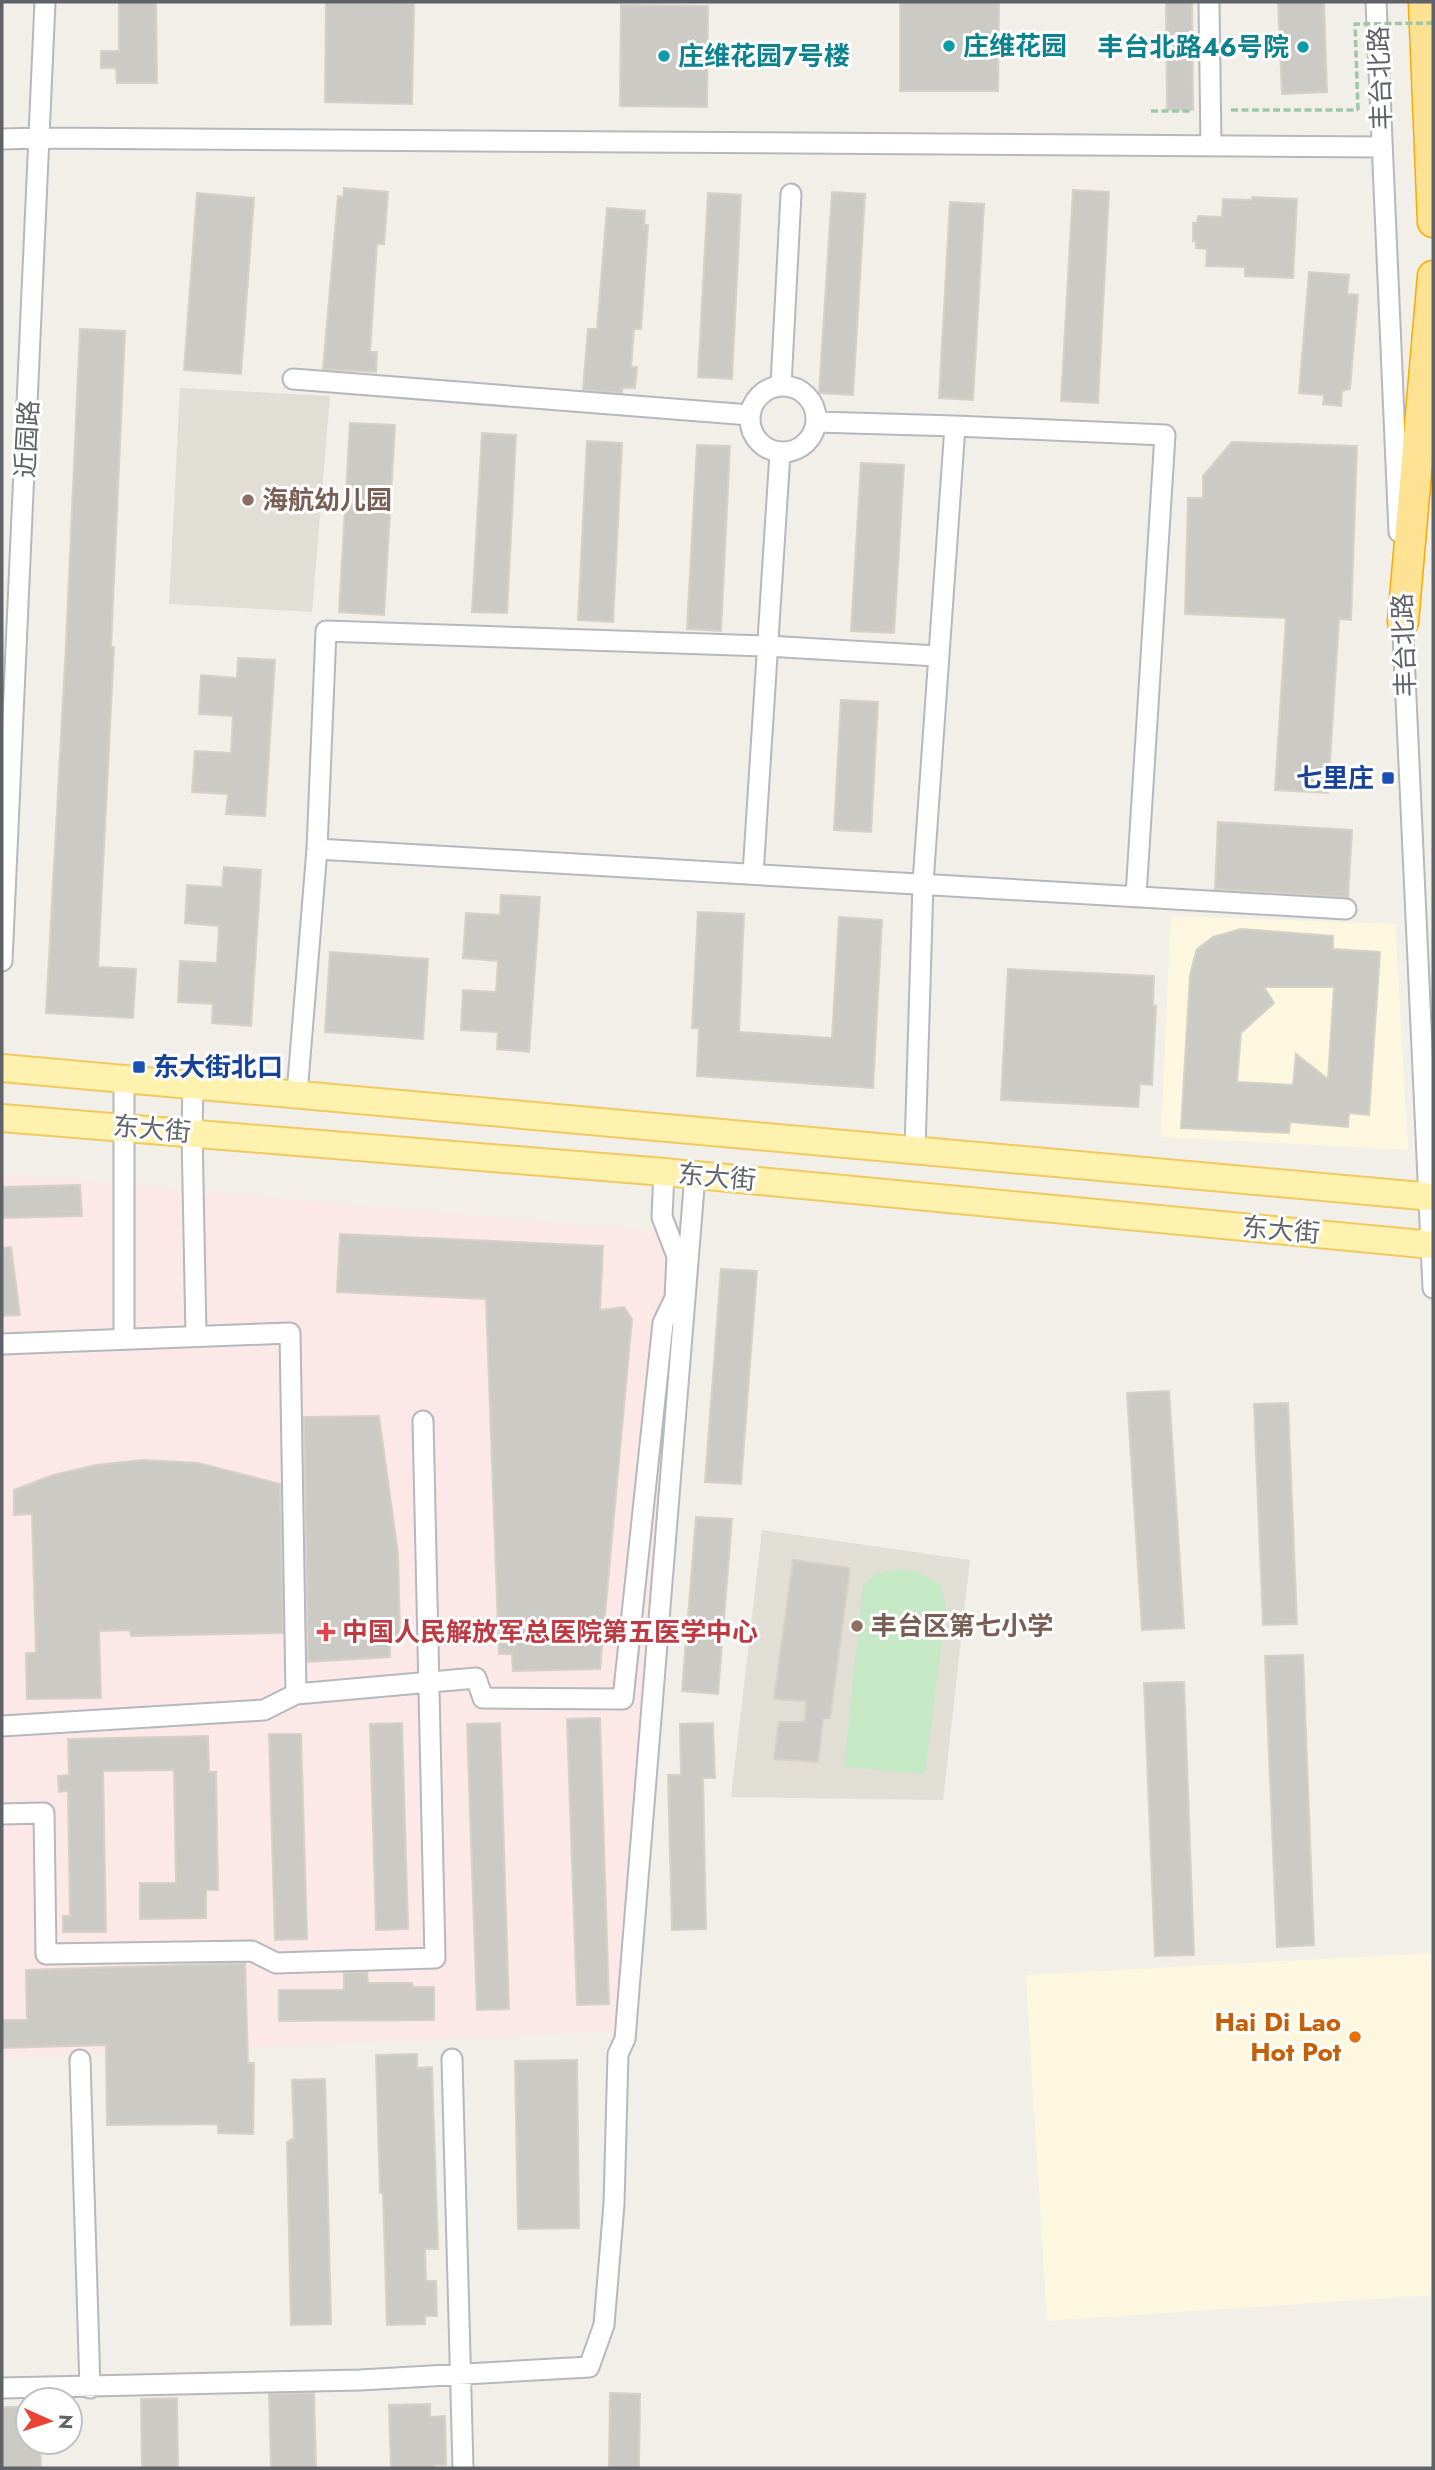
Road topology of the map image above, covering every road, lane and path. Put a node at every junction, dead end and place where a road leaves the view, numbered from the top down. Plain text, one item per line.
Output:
1 (46, 2) edge
2 (1209, 2) edge
3 (1376, 2) edge
4 (1424, 2) edge
5 (1433, 23) edge
6 (1212, 110) junction
7 (1151, 111) dead end
8 (41, 138) junction
9 (2, 139) edge
10 (1211, 146) junction
11 (1382, 147) junction
12 (791, 194) dead end
13 (1433, 222) edge
14 (1433, 276) edge
15 (293, 379) dead end
16 (781, 385) junction
17 (750, 415) junction
18 (817, 422) junction
19 (955, 426) junction
20 (780, 453) junction
21 (1403, 622) junction
22 (767, 646) junction
23 (937, 656) junction
24 (317, 849) junction
25 (753, 874) junction
26 (923, 883) junction
27 (1136, 896) junction
28 (1346, 909) dead end
29 (1417, 949) junction
30 (2, 961) edge
31 (1433, 987) edge
32 (2, 1068) edge
33 (124, 1079) junction
34 (193, 1085) junction
35 (298, 1094) junction
36 (2, 1118) edge
37 (123, 1126) junction
38 (192, 1132) junction
39 (915, 1150) junction
40 (664, 1172) junction
41 (695, 1175) junction
42 (1431, 1196) edge
43 (1432, 1244) edge
44 (1433, 1288) edge
45 (196, 1335) junction
46 (124, 1337) junction
47 (2, 1343) edge
48 (423, 1420) dead end
49 (427, 1682) junction
50 (296, 1694) junction
51 (2, 1726) edge
52 (2, 1814) edge
53 (452, 2059) dead end
54 (80, 2060) dead end
55 (460, 2374) junction
56 (2, 2388) edge
57 (90, 2388) junction
58 (463, 2468) edge

1 - 8 street, 近园路
2 - 6 street
3 - 11 street, 丰台北路
4 - 13 highway, 丰台北路
5 - 6 path, bridge
6 - 7 path
6 - 10 street
8 - 9 street
8 - 10 street
8 - 30 street, 近园路
10 - 11 street
11 - 21 street, 丰台北路
12 - 16 street
14 - 21 highway
15 - 17 street
16 - 17 street
16 - 18 street
17 - 20 street
18 - 19 street
18 - 20 street
19 - 23 street
19 - 27 street
20 - 22 street
21 - 29 street, 丰台北路
22 - 23 street
22 - 24 street
22 - 25 street
23 - 26 street
24 - 25 street
24 - 35 street
25 - 26 street
26 - 27 street
26 - 39 street
27 - 28 street
29 - 31 street
29 - 42 street, 丰台北路
32 - 33 main road, 东大街
33 - 34 main road, 东大街
33 - 37 street
34 - 35 main road, 东大街
34 - 38 street
35 - 39 main road, 东大街
36 - 37 main road, 东大街
37 - 38 main road, 东大街
37 - 46 street
38 - 40 main road, 东大街
38 - 45 street
39 - 42 main road, 东大街
40 - 41 main road, 东大街
40 - 49 street
41 - 43 main road, 东大街
41 - 55 street
42 - 43 street, 丰台北路
43 - 44 street, 丰台北路
45 - 46 street
45 - 50 street
46 - 47 street
48 - 49 street
49 - 50 street
49 - 52 street
50 - 51 street
53 - 55 street
54 - 57 street
55 - 57 street
55 - 58 street
56 - 57 street

